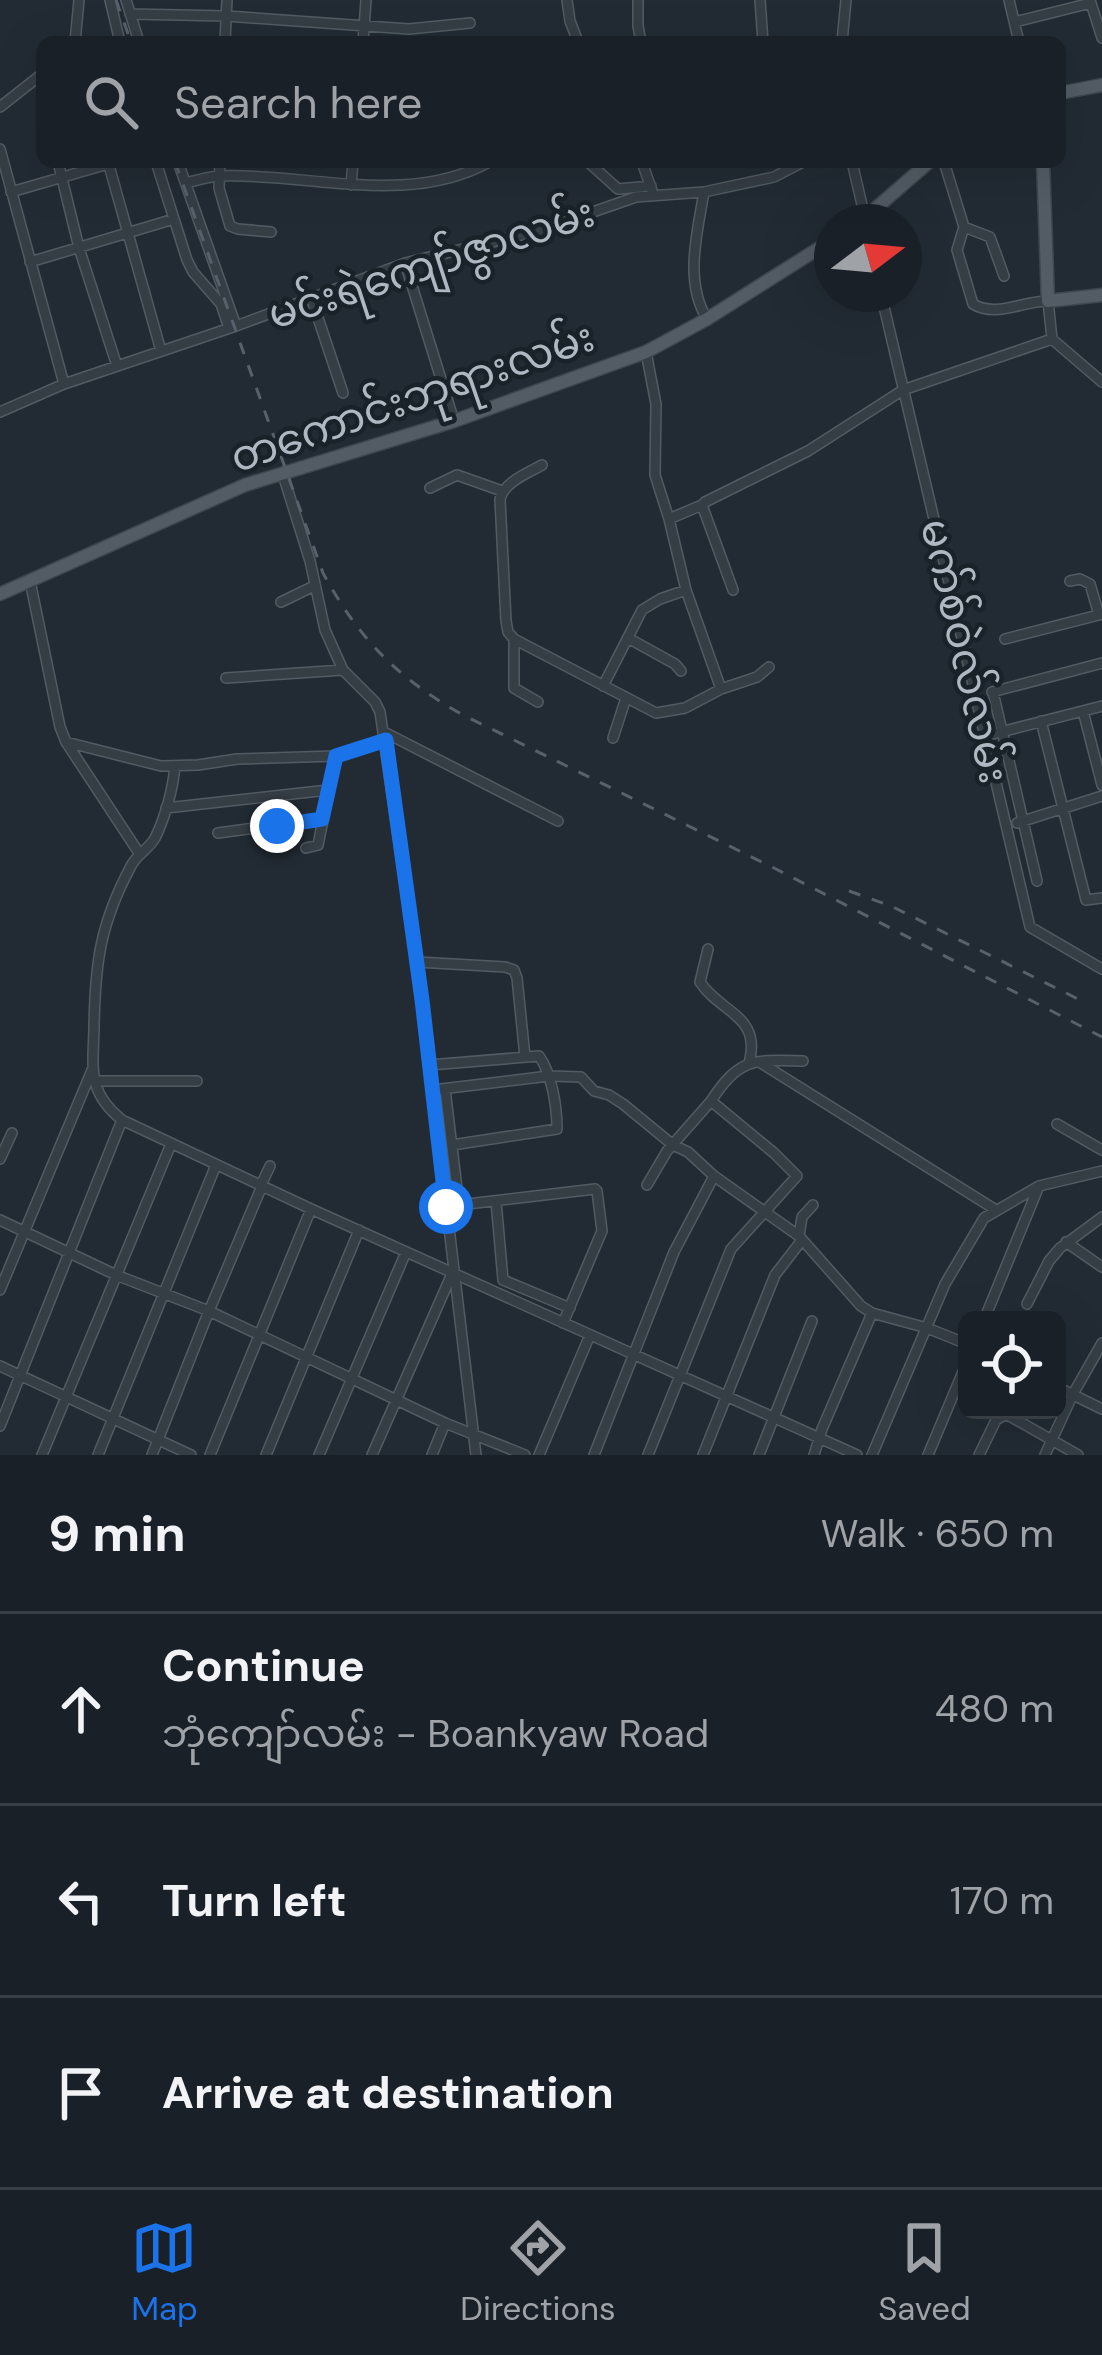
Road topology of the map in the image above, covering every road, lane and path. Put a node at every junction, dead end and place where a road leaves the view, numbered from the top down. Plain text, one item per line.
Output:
1 (79, 0) edge
2 (110, 0) edge
3 (126, 0) edge
4 (227, 0) edge
5 (366, 0) edge
6 (567, 0) edge
7 (638, 0) edge
8 (760, 0) edge
9 (846, 0) edge
10 (1009, 0) edge
11 (1091, 2) edge
12 (130, 14) junction
13 (226, 16) junction
14 (1015, 22) junction
15 (470, 23) dead end
16 (364, 26) junction
17 (76, 36) edge
18 (119, 36) edge
19 (137, 36) edge
20 (225, 36) edge
21 (363, 36) edge
22 (576, 36) edge
23 (640, 36) edge
24 (763, 36) edge
25 (843, 36) edge
26 (1018, 36) edge
27 (1102, 38) edge
28 (36, 79) edge
29 (1102, 85) edge
30 (1066, 92) edge
31 (0, 107) edge
32 (0, 149) edge
33 (59, 168) edge
34 (94, 168) edge
35 (112, 168) edge
36 (158, 168) edge
37 (180, 168) edge
38 (220, 168) edge
39 (352, 168) edge
40 (464, 168) edge
41 (478, 168) edge
42 (594, 168) edge
43 (644, 168) edge
44 (773, 168) edge
45 (791, 168) edge
46 (853, 168) edge
47 (922, 168) edge
48 (946, 168) edge
49 (1043, 168) edge
50 (467, 174) junction
51 (220, 175) junction
52 (774, 177) junction
53 (60, 178) junction
54 (186, 183) junction
55 (351, 185) junction
56 (652, 190) junction
57 (11, 192) junction
58 (704, 192) junction
59 (861, 204) edge
60 (883, 204) edge
61 (174, 219) junction
62 (964, 227) junction
63 (271, 232) dead end
64 (128, 234) junction
65 (79, 248) junction
66 (814, 251) edge
67 (30, 262) junction
68 (405, 263) junction
69 (1004, 276) dead end
70 (1102, 295) edge
71 (310, 297) junction
72 (1048, 301) junction
73 (885, 312) edge
74 (706, 319) junction
75 (232, 327) junction
76 (1052, 339) junction
77 (160, 351) junction
78 (646, 352) junction
79 (1102, 363) edge
80 (117, 366) junction
81 (1099, 379) edge
82 (64, 384) junction
83 (902, 390) junction
84 (343, 393) dead end
85 (0, 412) edge
86 (454, 421) junction
87 (542, 465) dead end
88 (283, 475) junction
89 (430, 488) dead end
90 (502, 491) junction
91 (702, 505) junction
92 (669, 519) junction
93 (1102, 578) edge
94 (31, 581) junction
95 (1070, 581) dead end
96 (1088, 581) junction
97 (314, 586) junction
98 (686, 590) junction
99 (733, 590) dead end
100 (0, 593) edge
101 (280, 602) dead end
102 (1100, 615) edge
103 (628, 638) junction
104 (514, 639) junction
105 (1005, 639) dead end
106 (1102, 663) edge
107 (769, 667) dead end
108 (343, 670) junction
109 (681, 671) dead end
110 (226, 678) dead end
111 (603, 686) junction
112 (721, 689) junction
113 (993, 692) junction
114 (626, 698) junction
115 (976, 698) junction
116 (538, 702) dead end
117 (1102, 706) edge
118 (1083, 711) junction
119 (1041, 722) junction
120 (1004, 732) junction
121 (385, 736) junction
122 (985, 736) junction
123 (613, 738) dead end
124 (66, 742) junction
125 (1097, 748) edge
126 (336, 756) junction
127 (175, 766) junction
128 (1102, 785) edge
129 (328, 790) junction
130 (1102, 796) edge
131 (166, 808) junction
132 (1062, 809) junction
133 (322, 819) junction
134 (558, 821) dead end
135 (1022, 821) junction
136 (1006, 826) junction
137 (218, 832) dead end
138 (306, 848) dead end
139 (139, 853) junction
140 (1037, 881) dead end
141 (1102, 898) edge
142 (708, 949) dead end
143 (417, 962) junction
144 (1102, 969) edge
145 (525, 1057) junction
146 (803, 1061) dead end
147 (753, 1062) junction
148 (430, 1065) junction
149 (94, 1076) junction
150 (549, 1076) junction
151 (197, 1081) dead end
152 (439, 1090) junction
153 (710, 1101) junction
154 (122, 1120) junction
155 (1057, 1124) dead end
156 (12, 1133) dead end
157 (171, 1144) junction
158 (452, 1145) junction
159 (673, 1145) junction
160 (1102, 1150) edge
161 (232, 1155) dead end
162 (0, 1160) edge
163 (270, 1166) dead end
164 (221, 1167) junction
165 (1102, 1171) edge
166 (714, 1176) junction
167 (647, 1185) dead end
168 (262, 1186) junction
169 (1039, 1186) junction
170 (496, 1201) junction
171 (459, 1205) junction
172 (813, 1205) dead end
173 (446, 1207) junction
174 (310, 1209) junction
175 (996, 1210) junction
176 (765, 1213) junction
177 (1102, 1217) edge
178 (0, 1220) edge
179 (359, 1230) junction
180 (24, 1234) junction
181 (801, 1238) junction
182 (1066, 1242) junction
183 (406, 1252) junction
184 (70, 1255) junction
185 (1102, 1267) edge
186 (453, 1271) junction
187 (116, 1275) junction
188 (503, 1280) junction
189 (0, 1290) edge
190 (498, 1292) junction
191 (162, 1293) junction
192 (1027, 1304) dead end
193 (570, 1308) junction
194 (209, 1311) junction
195 (988, 1311) edge
196 (872, 1313) junction
197 (812, 1322) dead end
198 (563, 1323) junction
199 (927, 1328) junction
200 (260, 1335) junction
201 (590, 1335) junction
202 (958, 1340) edge
203 (1102, 1343) edge
204 (634, 1353) junction
205 (307, 1357) junction
206 (0, 1366) edge
207 (682, 1375) junction
208 (20, 1377) junction
209 (352, 1381) junction
210 (958, 1383) edge
211 (1066, 1391) edge
212 (1073, 1394) junction
213 (728, 1396) junction
214 (67, 1398) junction
215 (397, 1401) junction
216 (1102, 1409) edge
217 (113, 1418) junction
218 (774, 1418) junction
219 (445, 1423) junction
220 (0, 1426) edge
221 (474, 1433) junction
222 (820, 1437) junction
223 (158, 1440) junction
224 (1052, 1442) junction
225 (42, 1455) edge
226 (98, 1455) edge
227 (152, 1455) edge
228 (191, 1455) edge
229 (210, 1455) edge
230 (266, 1455) edge
231 (319, 1455) edge
232 (372, 1455) edge
233 (432, 1455) edge
234 (476, 1455) edge
235 (525, 1455) edge
236 (539, 1455) edge
237 (594, 1455) edge
238 (649, 1455) edge
239 (703, 1455) edge
240 (759, 1455) edge
241 (814, 1455) edge
242 (857, 1455) edge
243 (872, 1455) edge
244 (928, 1455) edge
245 (979, 1455) edge
246 (1045, 1455) edge
247 (1078, 1455) edge

1 - 17 street
2 - 18 street
3 - 12 street
4 - 13 street
5 - 16 street
6 - 22 street
7 - 23 street
8 - 24 street
9 - 25 street
10 - 14 street
11 - 14 street
11 - 27 street
12 - 13 street
12 - 19 street
13 - 16 street
13 - 20 street
14 - 26 street
15 - 16 street
16 - 21 street
28 - 31 street
29 - 30 main road
32 - 57 street
33 - 53 street
34 - 53 street
35 - 64 street
36 - 61 street
37 - 54 street
38 - 51 street
39 - 55 street
40 - 50 street
41 - 50 street
42 - 56 street
43 - 56 street
44 - 52 street
45 - 52 street, မင်းရဲကျော်ဇွာလမ်း
46 - 59 street
47 - 60 main road
48 - 62 street
49 - 72 main road
50 - 55 street
51 - 54 street
51 - 55 street
51 - 63 street
52 - 58 street, မင်းရဲကျော်ဇွာလမ်း
53 - 57 street
53 - 65 street
54 - 75 street
56 - 58 street, မင်းရဲကျော်ဇွာလမ်း
56 - 68 street, မင်းရဲကျော်ဇွာလမ်း
57 - 67 street
58 - 74 street
61 - 64 street
61 - 75 street
62 - 69 street
62 - 72 street
64 - 65 street
64 - 77 street
65 - 67 street
65 - 80 street
66 - 74 main road, တကောင်းဘုရားလမ်း
67 - 82 street
68 - 71 street, မင်းရဲကျော်ဇွာလမ်း
68 - 86 street
70 - 72 main road
71 - 75 street, မင်းရဲကျော်ဇွာလမ်း
71 - 84 street
72 - 76 street
73 - 83 street, မက်စ်ဝဲလ်လမ်း
74 - 78 main road, တကောင်းဘုရားလမ်း
75 - 77 street, မင်းရဲကျော်ဇွာလမ်း
76 - 81 street
76 - 83 street
77 - 80 street, မင်းရဲကျော်ဇွာလမ်း
78 - 86 main road, တကောင်းဘုရားလမ်း
78 - 92 street
79 - 81 street
80 - 82 street, မင်းရဲကျော်ဇွာလမ်း
82 - 85 street, မင်းရဲကျော်ဇွာလမ်း
83 - 91 street
83 - 115 street, မက်စ်ဝဲလ်လမ်း
86 - 88 main road, တကောင်းဘုရားလမ်း
87 - 90 street
88 - 94 main road, တကောင်းဘုရားလမ်း
88 - 97 street
89 - 90 street
90 - 104 street
91 - 92 street
91 - 99 street
92 - 98 street
93 - 96 street
94 - 100 main road, တကောင်းဘုရားလမ်း
94 - 124 street
95 - 96 street
96 - 102 street
97 - 101 street
97 - 108 street
98 - 103 street
98 - 112 street
102 - 105 street
103 - 109 street
103 - 111 street
104 - 111 street
104 - 116 street
106 - 113 street
107 - 112 street
108 - 110 street
108 - 121 street
111 - 114 street
112 - 114 street
113 - 115 street
113 - 120 street
114 - 123 street
115 - 122 street, မက်စ်ဝဲလ်လမ်း
117 - 118 street
118 - 119 street
118 - 125 street
119 - 120 street
119 - 132 street
120 - 122 street
120 - 135 street
121 - 126 street
121 - 134 street
121 - 143 street
122 - 136 street, မက်စ်ဝဲလ်လမ်း
124 - 127 street
124 - 139 street
125 - 128 street
126 - 127 street
126 - 129 street
127 - 131 street
129 - 131 street
129 - 133 street
130 - 132 street
131 - 139 street
132 - 135 street
132 - 141 street
133 - 137 street
133 - 138 street
135 - 136 street
135 - 140 street
136 - 144 street, မက်စ်ဝဲလ်လမ်း
139 - 149 street
142 - 147 street
143 - 145 street
143 - 148 street
145 - 148 street
145 - 150 street
146 - 147 street
147 - 153 street
147 - 175 street
148 - 152 street
149 - 151 street
149 - 154 street
149 - 180 street
150 - 152 street
150 - 158 street
150 - 159 street
152 - 158 street
152 - 173 street
153 - 159 street
153 - 176 street
154 - 157 street
154 - 184 street
155 - 160 street
156 - 162 street
157 - 164 street
157 - 187 street
158 - 171 street
159 - 166 street
159 - 167 street
161 - 164 street
163 - 168 street
164 - 168 street
164 - 191 street
165 - 169 street
166 - 176 street
166 - 204 street
168 - 174 street
168 - 194 street
169 - 175 street
169 - 195 street
170 - 171 street
170 - 188 street
170 - 193 street
171 - 173 street
172 - 181 street
173 - 186 street
174 - 179 street
174 - 200 street
175 - 199 street
176 - 181 street
176 - 207 street
177 - 182 street
178 - 180 street
179 - 183 street
179 - 205 street
180 - 184 street
180 - 189 street
181 - 196 street
181 - 213 street
182 - 185 street
182 - 192 street
183 - 186 street
183 - 209 street
184 - 187 street
184 - 208 street
186 - 190 street
186 - 215 street
186 - 221 street
187 - 191 street
187 - 214 street
188 - 190 street
188 - 193 street
190 - 198 street
191 - 194 street
191 - 217 street
193 - 198 street
194 - 200 street
194 - 223 street
196 - 199 street
196 - 222 street
197 - 218 street
198 - 201 street
199 - 202 street
199 - 243 street
200 - 205 street
200 - 229 street
201 - 204 street
201 - 236 street
203 - 212 street
204 - 207 street
204 - 237 street
205 - 209 street
205 - 230 street
206 - 208 street
207 - 213 street
207 - 238 street
208 - 214 street
208 - 220 street
209 - 215 street
209 - 231 street
210 - 244 street
211 - 212 street
212 - 216 street
212 - 224 street
213 - 218 street
213 - 239 street
214 - 217 street
214 - 225 street
215 - 219 street
215 - 232 street
217 - 223 street
217 - 226 street
218 - 222 street
218 - 240 street
219 - 221 street
219 - 233 street
221 - 234 street
221 - 235 street
222 - 241 street
222 - 242 street
223 - 227 street
223 - 228 street
224 - 245 street
224 - 246 street
224 - 247 street

